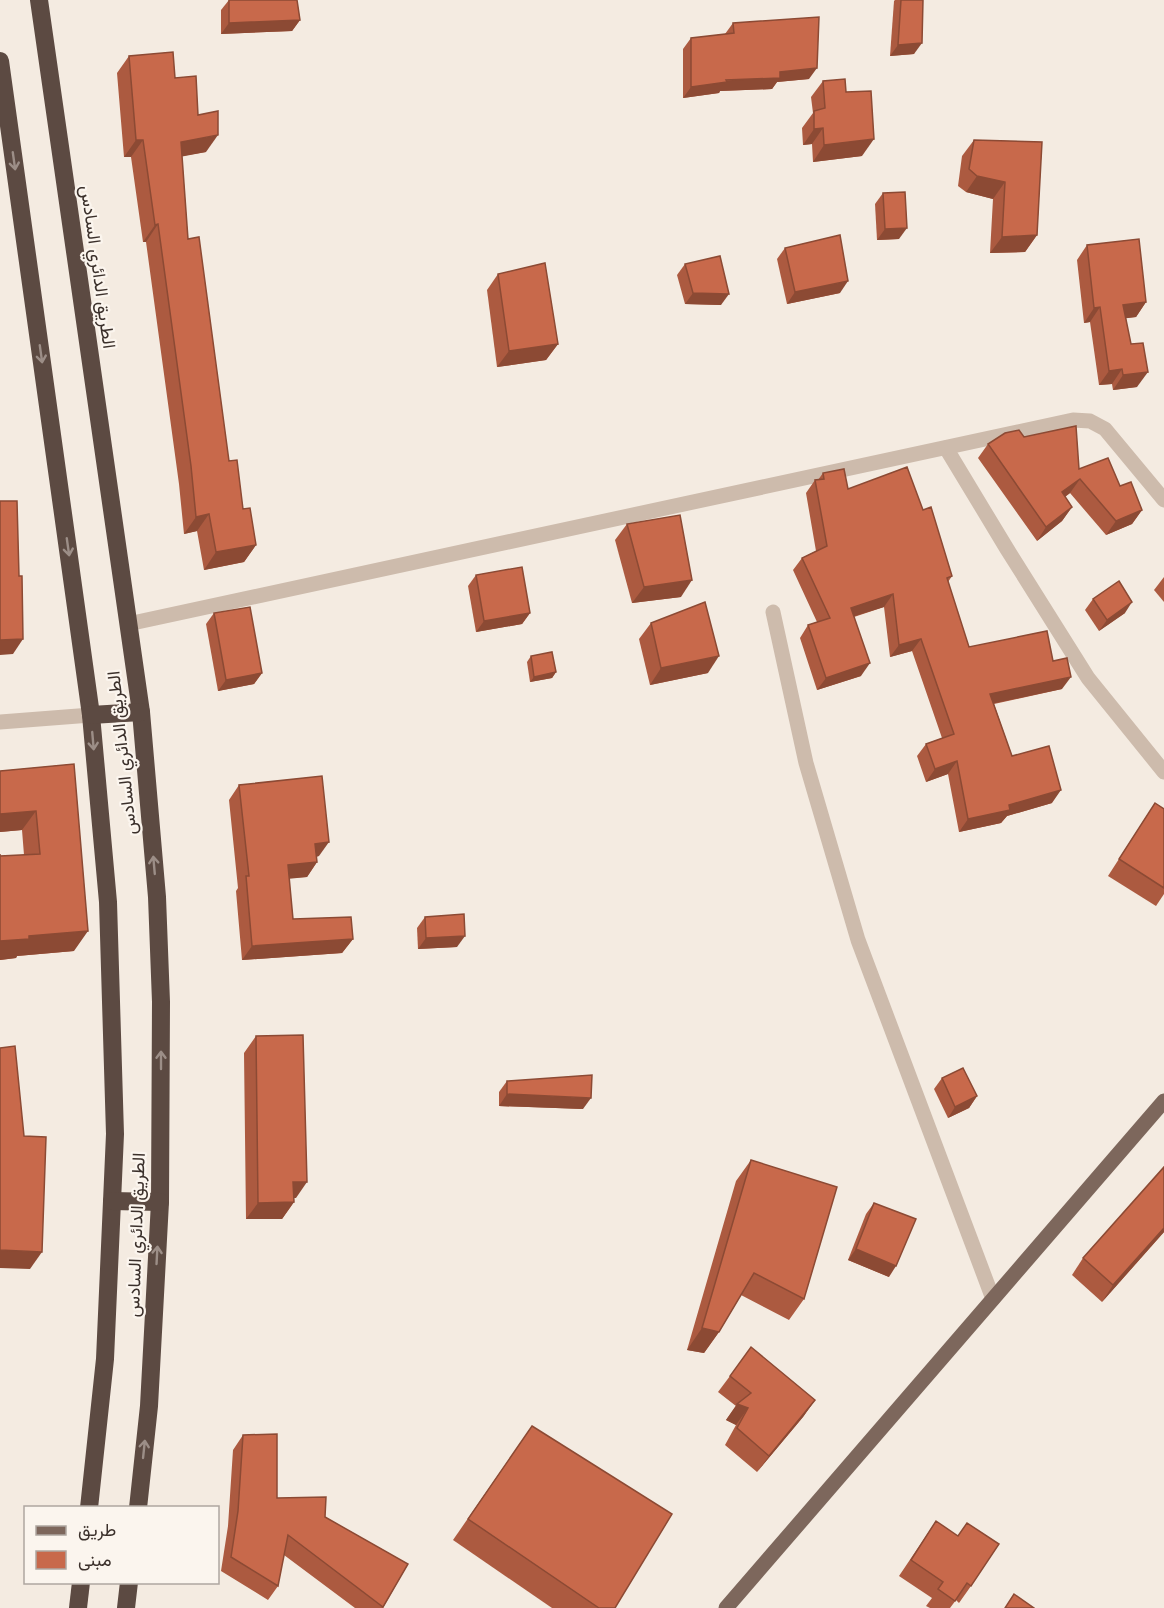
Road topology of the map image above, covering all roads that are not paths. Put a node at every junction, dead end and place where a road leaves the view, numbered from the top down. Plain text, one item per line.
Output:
1 (39, 0) edge
2 (0, 62) edge
3 (946, 448) junction
4 (1164, 500) edge
5 (773, 612) dead end
6 (129, 624) junction
7 (141, 712) junction
8 (91, 715) junction
9 (0, 722) edge
10 (1164, 772) edge
11 (1164, 1101) edge
12 (112, 1201) junction
13 (160, 1202) junction
14 (993, 1299) junction
15 (89, 1506) edge
16 (138, 1506) edge
17 (81, 1584) edge
18 (129, 1584) edge
19 (78, 1608) edge
20 (126, 1608) edge
21 (726, 1608) edge

1 - 6 highway, الطريق الدائري السادس
2 -> 8 highway, الطريق الدائري السادس
3 - 4 street
3 - 6 street
3 - 10 street
5 - 14 street
6 - 7 highway, الطريق الدائري السادس
7 - 8 highway
13 -> 7 highway, الطريق الدائري السادس
8 - 9 street
8 -> 12 highway, الطريق الدائري السادس
11 - 14 main road
12 - 13 highway
12 - 15 highway, الطريق الدائري السادس
16 -> 13 highway, الطريق الدائري السادس
14 - 21 main road
17 - 19 highway
18 - 20 highway

